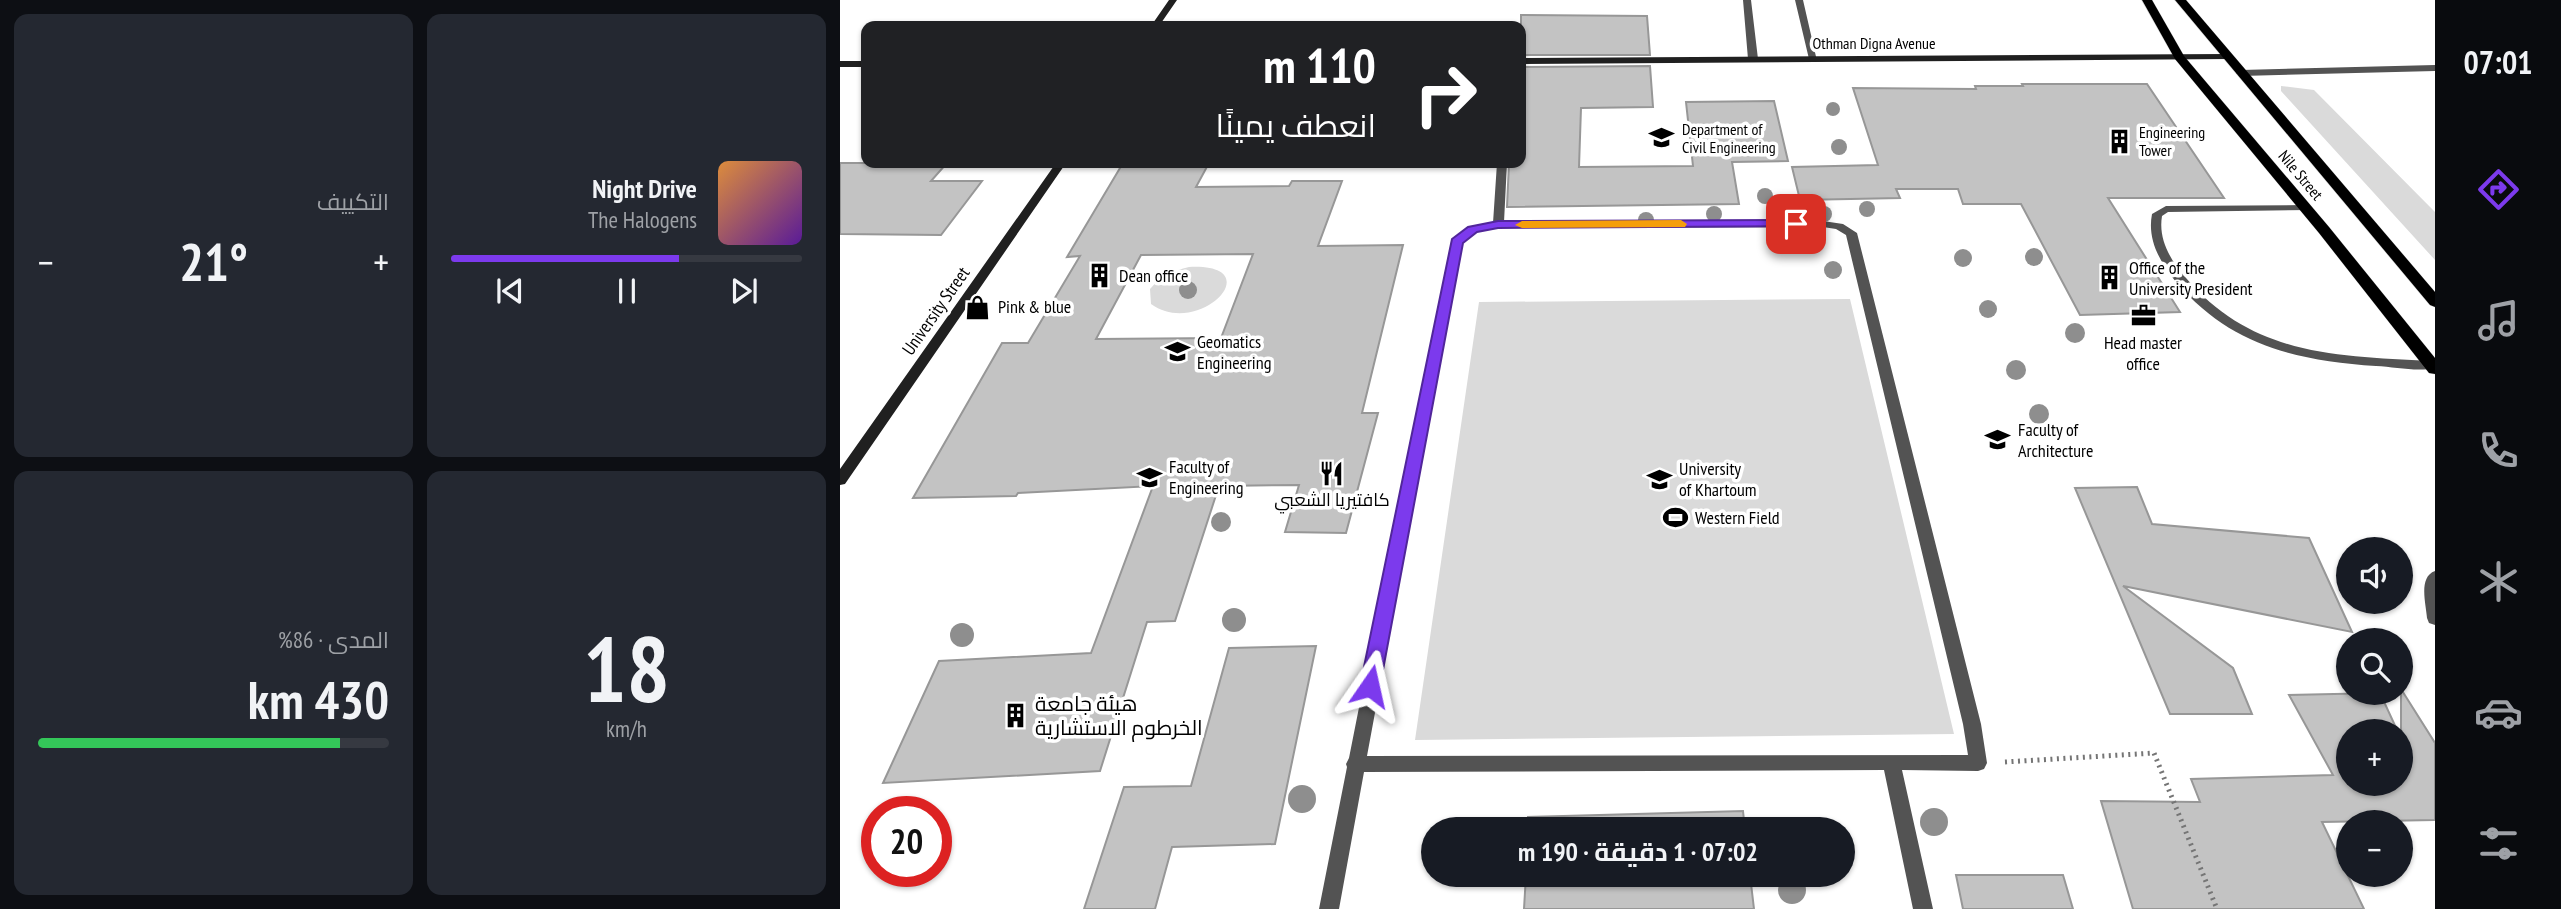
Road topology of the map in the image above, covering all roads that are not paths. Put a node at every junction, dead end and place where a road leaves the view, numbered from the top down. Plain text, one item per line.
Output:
1 (1173, 0) edge
2 (1747, 0) edge
3 (1799, 0) edge
4 (2147, 0) edge
5 (2180, 0) edge
6 (1158, 21) edge
7 (2179, 57) junction
8 (2227, 57) junction
9 (1753, 59) junction
10 (1814, 59) junction
11 (1526, 61) edge
12 (840, 64) edge
13 (861, 64) edge
14 (2435, 68) edge
15 (2241, 74) junction
16 (1058, 168) edge
17 (1502, 168) edge
18 (2306, 208) junction
19 (1498, 225) junction
20 (2435, 302) edge
21 (2433, 367) edge
22 (840, 480) edge
23 (2435, 577) edge
24 (2435, 618) edge
25 (1891, 762) junction
26 (1355, 764) junction
27 (1329, 909) edge
28 (1923, 909) edge

1 - 6 street
2 - 9 lane
3 - 10 lane
4 - 7 main road, Nile Street
5 - 8 main road, Nile Street
7 - 8 street, Othman Digna Avenue
7 - 10 street, Othman Digna Avenue
7 - 18 main road, Nile Street
8 - 15 main road, Nile Street
9 - 10 street, Othman Digna Avenue
9 - 11 street, Othman Digna Avenue
12 - 13 street
14 - 15 lane
15 - 20 main road, Nile Street
16 - 22 street, University Street
17 - 19 lane
18 - 21 main road, Nile Street
18 - 21 lane
19 - 25 lane
19 - 26 lane
23 - 24 lane
25 - 26 lane
25 - 28 lane
26 - 27 lane

